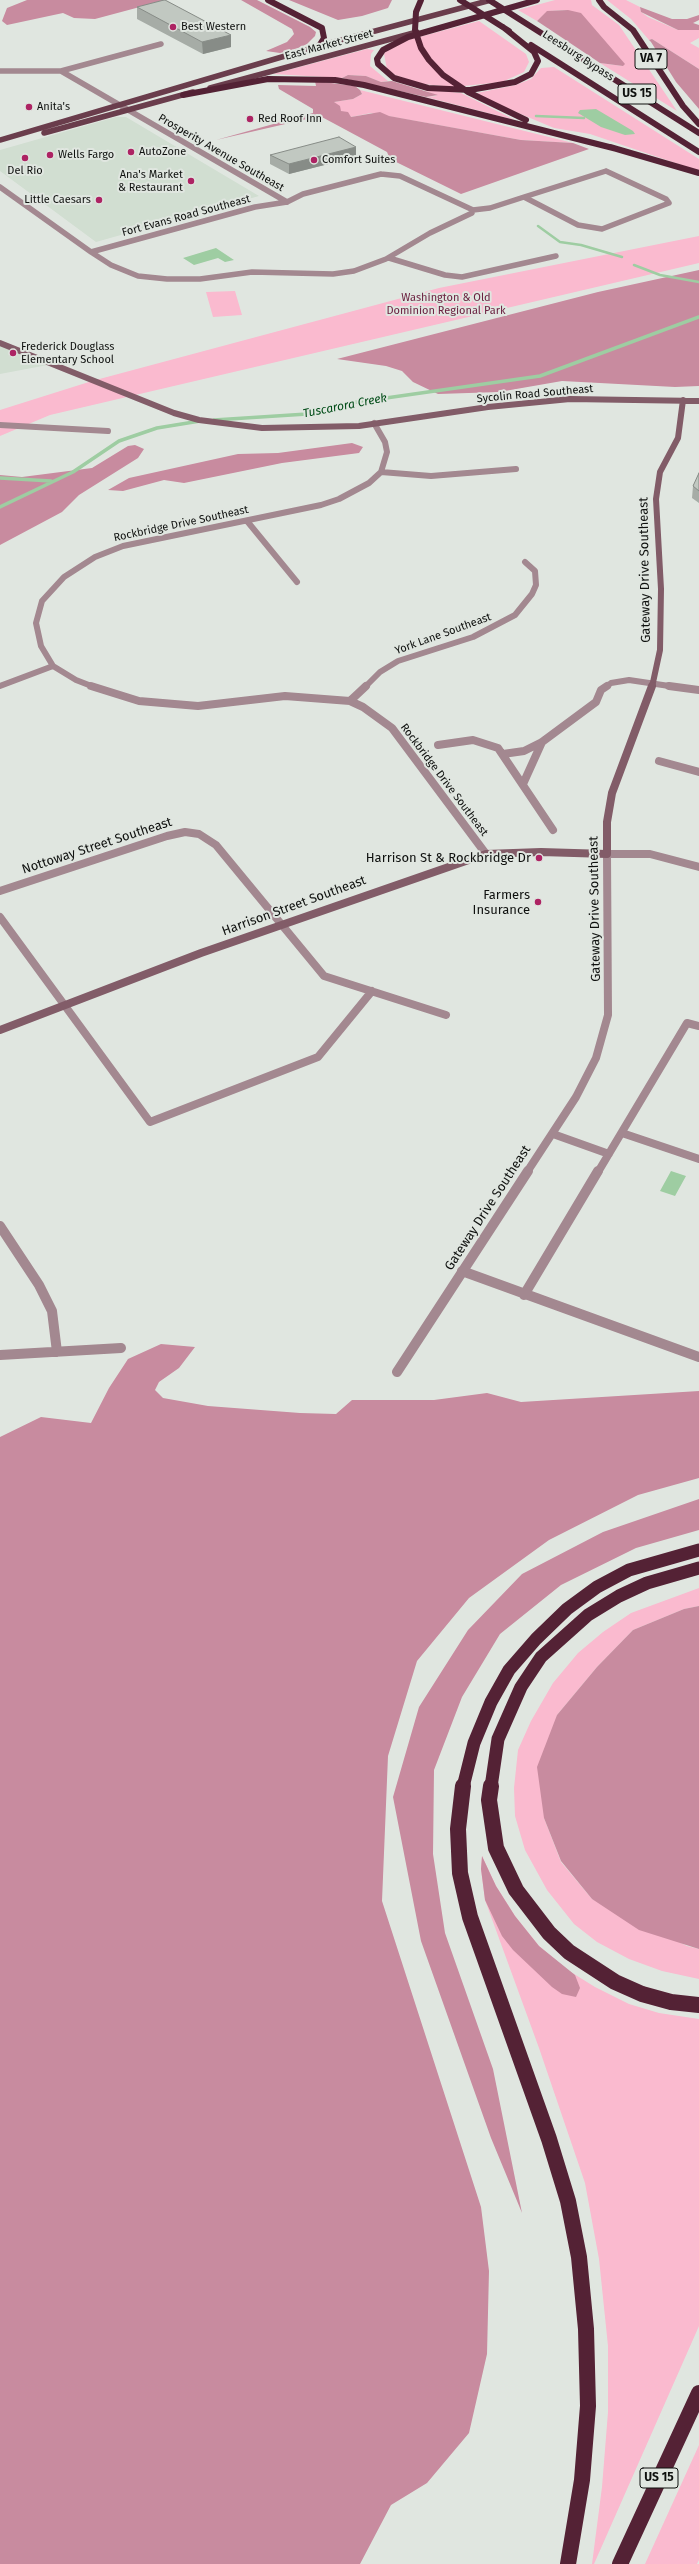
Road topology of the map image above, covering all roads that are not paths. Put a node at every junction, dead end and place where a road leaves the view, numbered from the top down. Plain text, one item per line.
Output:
1 (268, 0) edge
2 (422, 0) edge
3 (460, 0) edge
4 (490, 0) edge
5 (537, 0) edge
6 (599, 0) edge
7 (503, 27) junction
8 (429, 29) junction
9 (161, 44) dead end
10 (319, 46) junction
11 (0, 71) edge
12 (61, 71) junction
13 (183, 95) junction
14 (119, 105) junction
15 (127, 110) junction
16 (699, 124) edge
17 (699, 133) edge
18 (0, 139) edge
19 (0, 146) edge
20 (616, 149) junction
21 (699, 152) edge
22 (699, 173) edge
23 (0, 186) edge
24 (524, 197) junction
25 (287, 202) junction
26 (473, 210) junction
27 (92, 252) junction
28 (556, 256) dead end
29 (389, 258) junction
30 (0, 343) edge
31 (683, 400) junction
32 (699, 401) edge
33 (374, 423) junction
34 (0, 425) edge
35 (108, 431) dead end
36 (516, 469) dead end
37 (381, 472) junction
38 (247, 521) junction
39 (525, 562) dead end
40 (297, 582) dead end
41 (53, 666) junction
42 (653, 683) junction
43 (0, 686) edge
44 (699, 690) edge
45 (350, 701) junction
46 (542, 742) junction
47 (438, 746) dead end
48 (503, 754) junction
49 (659, 761) dead end
50 (699, 772) edge
51 (523, 784) junction
52 (553, 830) dead end
53 (486, 854) junction
54 (607, 854) junction
55 (699, 867) edge
56 (0, 891) edge
57 (0, 917) edge
58 (282, 924) junction
59 (372, 991) junction
60 (65, 1007) junction
61 (446, 1015) dead end
62 (699, 1026) edge
63 (0, 1030) edge
64 (622, 1133) junction
65 (552, 1134) junction
66 (609, 1154) junction
67 (699, 1159) edge
68 (0, 1226) edge
69 (462, 1271) junction
70 (524, 1295) junction
71 (121, 1348) dead end
72 (56, 1352) junction
73 (0, 1355) edge
74 (699, 1357) edge
75 (397, 1372) dead end
76 (699, 1550) edge
77 (699, 1568) edge
78 (699, 2005) edge
79 (699, 2393) edge
80 (568, 2564) edge
81 (620, 2564) edge

1 - 10 highway
2 - 20 highway
3 - 7 highway, Leesburg Bypass / US 15
4 - 10 main road, East Market Street
4 - 17 highway, Leesburg Bypass / US 15
5 - 8 highway, East Market Street
6 - 16 highway, VA 7
7 - 8 highway
7 - 21 highway, Leesburg Bypass / US 15
8 - 13 main road, East Market Street
9 - 12 street
10 - 14 main road, East Market Street
11 - 12 street
12 - 14 street
13 - 15 main road, East Market Street
13 - 20 highway
14 - 15 street
14 - 18 main road, East Market Street
15 - 19 main road, East Market Street
15 - 25 street, Prosperity Avenue Southeast
20 - 22 highway
23 - 27 street
24 - 24 street
24 - 26 street
25 - 26 street, Prosperity Avenue Southeast
25 - 27 street, Fort Evans Road Southeast
26 - 29 street
27 - 29 street
28 - 29 street
30 - 33 street, Sycolin Road Southeast
31 - 32 street, Sycolin Road Southeast
31 - 33 street, Sycolin Road Southeast
31 - 42 street, Gateway Drive Southeast
33 - 37 street
34 - 35 street
36 - 37 street
37 - 38 street, Rockbridge Drive Southeast
38 - 40 street
38 - 41 street, Rockbridge Drive Southeast
39 - 45 street, York Lane Southeast
41 - 43 street
41 - 45 street, Rockbridge Drive Southeast
42 - 44 street
42 - 46 street
42 - 54 street, Gateway Drive Southeast
45 - 53 street, Rockbridge Drive Southeast
46 - 48 street
46 - 51 street
47 - 48 street
48 - 51 street
49 - 50 street
51 - 52 street
53 - 54 street, Harrison Street Southeast
53 - 58 street, Harrison Street Southeast
54 - 55 street
54 - 65 street, Gateway Drive Southeast
56 - 58 street, Nottoway Street Southeast
57 - 60 street
58 - 59 street, Nottoway Street Southeast
58 - 60 street, Harrison Street Southeast
59 - 60 street
59 - 61 street, Nottoway Street Southeast
60 - 63 street, Harrison Street Southeast
62 - 64 street
64 - 66 street
64 - 67 street
65 - 66 street
65 - 69 street, Gateway Drive Southeast
66 - 70 street
68 - 72 street
69 - 70 street
69 - 75 street, Gateway Drive Southeast
70 - 74 street
71 - 72 street
72 - 73 street
76 - 80 highway
77 - 78 highway
79 - 81 highway, US 15

